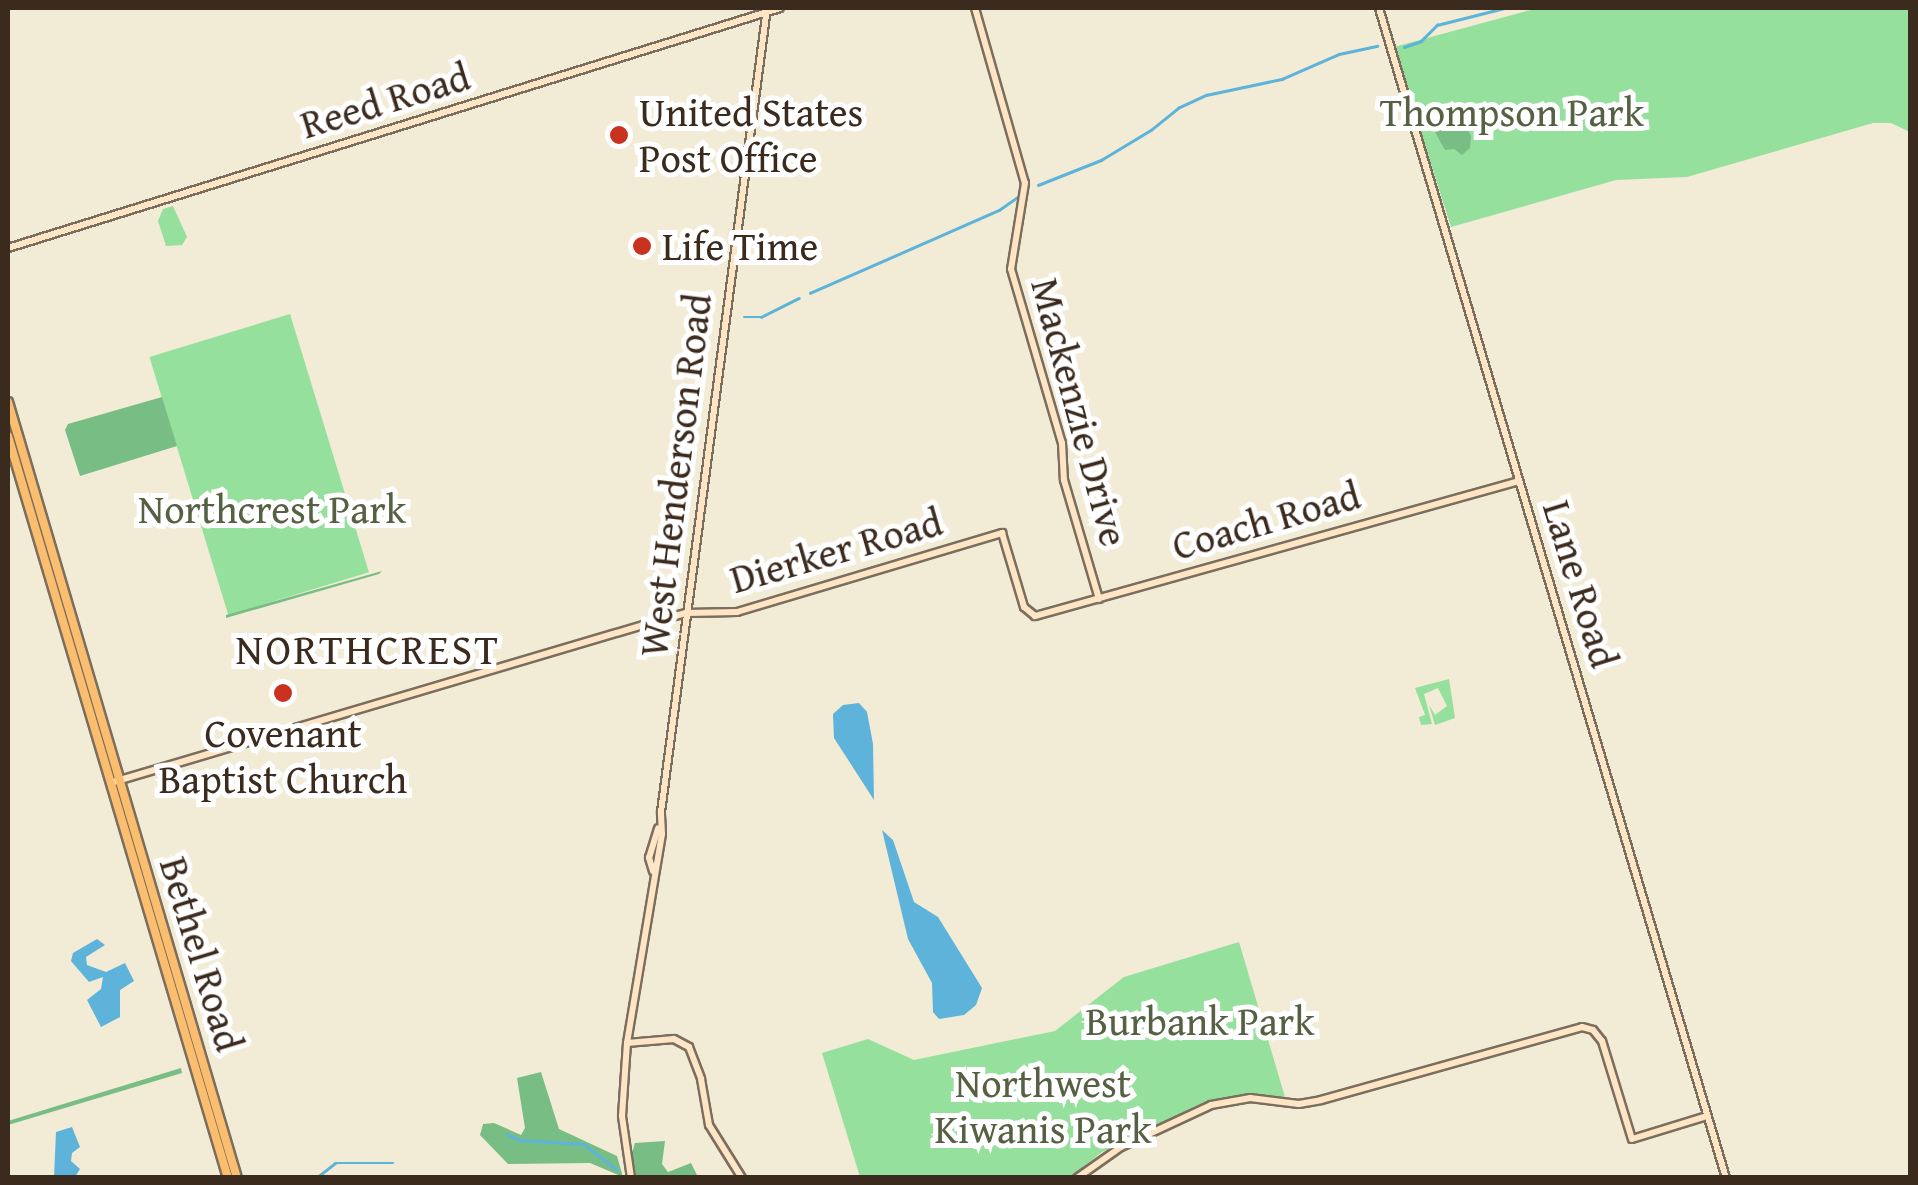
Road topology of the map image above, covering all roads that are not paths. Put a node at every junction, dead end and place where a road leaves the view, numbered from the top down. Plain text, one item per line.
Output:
1 (780, 8) edge
2 (975, 8) edge
3 (1379, 8) edge
4 (765, 9) edge
5 (8, 248) edge
6 (8, 402) edge
7 (8, 436) edge
8 (1519, 481) junction
9 (1099, 599) junction
10 (686, 613) junction
11 (1030, 615) joint
12 (115, 782) junction
13 (627, 1043) junction
14 (1707, 1116) junction
15 (228, 1178) edge
16 (237, 1178) edge
17 (631, 1178) edge
18 (742, 1178) edge
19 (1077, 1178) edge
20 (1726, 1178) edge

1 - 4 street, Reed Road
2 - 9 street, Mackenzie Drive
3 - 8 street, Lane Road
4 - 5 street, Reed Road
4 - 10 street, West Henderson Road
6 - 12 main road, Bethel Road
7 - 12 main road, Bethel Road
8 - 9 street, Coach Road
8 - 14 street, Lane Road
9 - 11 street, Coach Road
10 - 11 street, Dierker Road
10 - 12 street, Dierker Road
10 - 13 street, West Henderson Road
12 - 15 main road, Bethel Road
12 - 16 main road, Bethel Road
13 - 17 street, West Henderson Road
13 - 18 street
14 - 19 street
14 - 20 street, Lane Road

